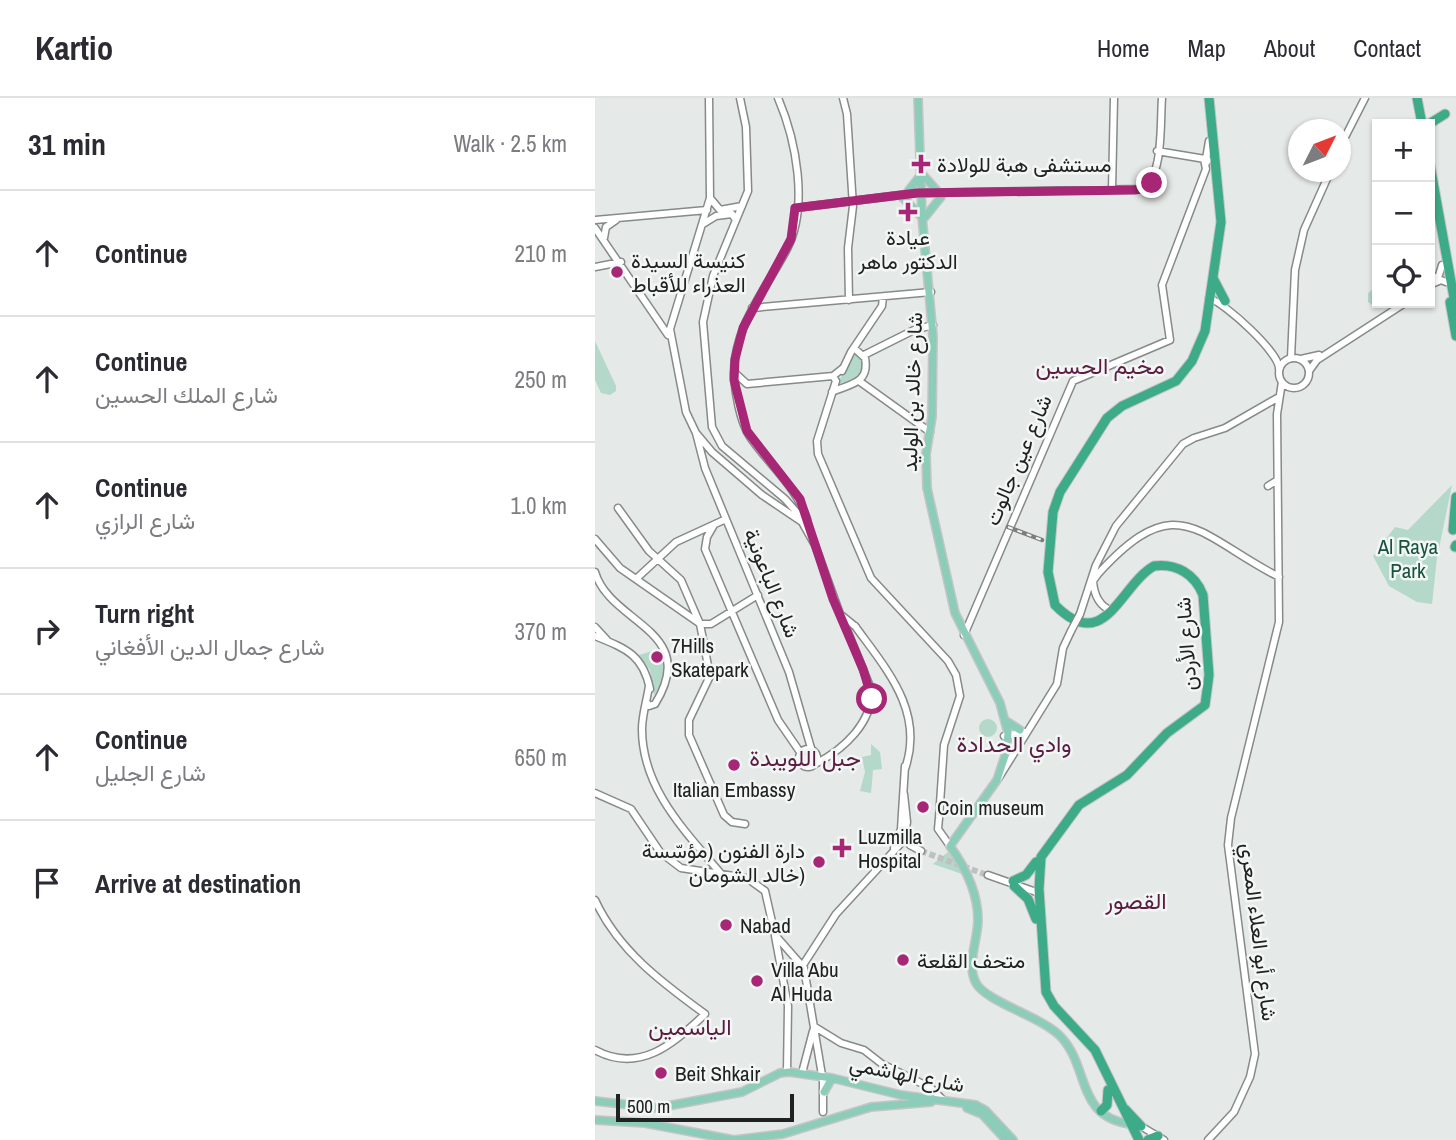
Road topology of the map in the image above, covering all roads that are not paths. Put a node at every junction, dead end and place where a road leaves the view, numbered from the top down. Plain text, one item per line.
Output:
1 (709, 98) edge
2 (740, 98) edge
3 (778, 98) edge
4 (843, 98) edge
5 (919, 98) edge
6 (1114, 98) edge
7 (1162, 98) edge
8 (1207, 98) edge
9 (1366, 98) edge
10 (1415, 98) edge
11 (1445, 114) dead end
12 (1417, 119) edge
13 (1421, 119) edge
14 (1435, 120) edge
15 (1351, 123) edge
16 (1209, 141) junction
17 (1158, 151) junction
18 (1205, 161) junction
19 (1209, 172) junction
20 (922, 176) junction
21 (1325, 182) edge
22 (1433, 182) edge
23 (1112, 190) junction
24 (904, 195) junction
25 (923, 195) junction
26 (941, 195) junction
27 (710, 198) junction
28 (853, 201) junction
29 (742, 206) junction
30 (795, 206) junction
31 (707, 210) junction
32 (1435, 215) edge
33 (923, 216) junction
34 (617, 219) junction
35 (736, 220) junction
36 (595, 224) edge
37 (703, 224) junction
38 (604, 240) junction
39 (612, 251) junction
40 (621, 262) junction
41 (607, 263) junction
42 (595, 267) edge
43 (1450, 269) edge
44 (1213, 277) junction
45 (1435, 279) edge
46 (1435, 283) edge
47 (931, 292) junction
48 (883, 297) junction
49 (1209, 299) junction
50 (849, 300) junction
51 (1224, 303) junction
52 (752, 308) junction
53 (1395, 308) edge
54 (1395, 308) edge
55 (1456, 309) edge
56 (1241, 319) junction
57 (933, 325) junction
58 (1456, 336) edge
59 (671, 339) junction
60 (1293, 344) junction
61 (859, 351) junction
62 (1289, 358) junction
63 (1300, 359) junction
64 (843, 368) junction
65 (1279, 369) junction
66 (1309, 371) junction
67 (734, 372) junction
68 (833, 376) junction
69 (859, 381) junction
70 (1282, 382) junction
71 (747, 384) junction
72 (841, 388) junction
73 (1291, 388) junction
74 (832, 392) junction
75 (738, 396) junction
76 (1278, 398) junction
77 (930, 432) junction
78 (696, 433) junction
79 (738, 461) junction
80 (748, 469) junction
81 (731, 470) junction
82 (1277, 472) junction
83 (741, 477) junction
84 (1276, 481) junction
85 (769, 485) junction
86 (1268, 486) dead end
87 (795, 490) junction
88 (1456, 497) edge
89 (1287, 501) dead end
90 (776, 504) junction
91 (1279, 507) junction
92 (618, 508) dead end
93 (801, 510) junction
94 (726, 519) junction
95 (802, 522) junction
96 (714, 525) junction
97 (692, 534) junction
98 (1455, 536) edge
99 (595, 540) edge
100 (1049, 540) junction
101 (815, 545) junction
102 (705, 549) junction
103 (657, 559) junction
104 (1279, 562) junction
105 (1266, 570) junction
106 (595, 572) edge
107 (1278, 576) junction
108 (636, 579) junction
109 (758, 595) junction
110 (834, 602) junction
111 (1103, 606) junction
112 (731, 611) junction
113 (1114, 611) junction
114 (694, 616) junction
115 (1102, 619) junction
116 (848, 622) junction
117 (700, 624) junction
118 (595, 627) edge
119 (964, 633) junction
120 (595, 636) edge
121 (1205, 636) junction
122 (608, 641) junction
123 (650, 689) junction
124 (663, 691) junction
125 (998, 699) junction
126 (649, 705) junction
127 (1006, 721) junction
128 (1020, 730) junction
129 (1029, 731) junction
130 (1006, 733) junction
131 (811, 748) junction
132 (800, 752) junction
133 (821, 757) junction
134 (997, 780) junction
135 (595, 793) edge
136 (904, 794) junction
137 (745, 824) dead end
138 (904, 842) junction
139 (950, 846) junction
140 (921, 851) tunnel mouth
141 (1036, 862) junction
142 (719, 871) junction
143 (988, 875) tunnel mouth
144 (1014, 883) junction
145 (1037, 891) junction
146 (595, 900) edge
147 (1036, 919) junction
148 (773, 925) junction
149 (775, 935) junction
150 (803, 962) junction
151 (814, 1028) junction
152 (595, 1051) edge
153 (787, 1072) junction
154 (802, 1073) junction
155 (823, 1076) junction
156 (832, 1078) junction
157 (1108, 1090) junction
158 (824, 1092) junction
159 (901, 1095) junction
160 (911, 1100) junction
161 (943, 1100) junction
162 (595, 1101) edge
163 (1119, 1102) junction
164 (901, 1107) junction
165 (1100, 1111) junction
166 (823, 1112) joint
167 (831, 1119) junction
168 (595, 1120) edge
169 (1126, 1122) junction
170 (1151, 1135) edge
171 (1006, 1140) edge
172 (1013, 1140) edge
173 (1137, 1140) edge
174 (1208, 1140) edge

1 - 27 street
2 - 29 street
3 - 30 street
4 - 28 street
5 - 20 main road, شارع خالد بن الوليد
6 - 23 street
7 - 17 street
8 - 16 highway, شارع الأردن
8 - 44 highway, شارع الأردن
9 - 15 street
10 - 12 highway
10 - 13 highway
11 - 14 highway
16 - 18 street
16 - 19 highway, شارع الأردن
17 - 18 street
17 - 23 street
18 - 19 street
19 - 49 highway, شارع الأردن
19 - 119 street, شارع عين جالوت
20 - 24 main road
20 - 25 main road, شارع خالد بن الوليد
20 - 26 main road
21 - 60 street
22 - 43 highway
23 - 26 street
24 - 25 street
24 - 28 street
24 - 33 main road
25 - 26 street
25 - 33 main road, شارع خالد بن الوليد
26 - 33 main road
27 - 29 street
27 - 31 street
28 - 30 street
28 - 50 street
29 - 35 street
30 - 52 street
31 - 34 street
31 - 37 street
32 - 43 highway
33 - 47 main road, شارع خالد بن الوليد
33 - 119 main road, شارع خالد بن الوليد
34 - 36 street
34 - 38 street
35 - 37 street
35 - 79 street
36 - 38 street
37 - 59 street
38 - 39 street
39 - 40 street
39 - 41 street
40 - 41 street
40 - 59 street
41 - 42 street
43 - 45 street
43 - 46 street
43 - 55 highway
43 - 58 highway
44 - 49 highway, شارع الأردن
44 - 51 highway
47 - 48 street
47 - 57 main road, شارع خالد بن الوليد
48 - 50 street
48 - 61 street
49 - 51 highway
49 - 100 highway, شارع الأردن
50 - 52 street
51 - 56 street
52 - 67 street
53 - 63 street
54 - 66 street
56 - 62 street
56 - 65 street
57 - 61 street
57 - 77 main road, شارع خالد بن الوليد
59 - 78 street, شارع الباعونية
60 - 62 street
60 - 63 street
61 - 64 street
61 - 69 street
62 - 63 street
62 - 65 street
63 - 66 street
64 - 68 street
64 - 72 street
65 - 70 street
66 - 73 street
67 - 71 street
67 - 75 street
68 - 71 street
68 - 74 street
69 - 72 street
69 - 77 street
70 - 73 street
70 - 76 street, شارع أبو العلاء المعري
71 - 75 street
72 - 74 street
73 - 76 street
74 - 139 street
75 - 87 street
76 - 82 street, شارع أبو العلاء المعري
76 - 129 street, bridge
77 - 119 main road, شارع خالد بن الوليد
78 - 81 street
78 - 94 street, شارع الباعونية
79 - 80 street
79 - 81 street
80 - 83 street
80 - 85 street
81 - 83 street
82 - 84 street, شارع أبو العلاء المعري
82 - 91 street, شارع أبو العلاء المعري
83 - 90 street
84 - 86 street
84 - 91 street, شارع أبو العلاء المعري
85 - 87 street
85 - 93 street
87 - 93 street
88 - 98 highway
89 - 91 street
90 - 93 street
90 - 95 street
91 - 104 street, شارع أبو العلاء المعري
92 - 103 street
93 - 95 street
93 - 101 street
94 - 96 street
94 - 109 street, شارع الباعونية
95 - 101 street
96 - 97 street
96 - 102 street
97 - 102 street
97 - 103 street
99 - 108 street
100 - 115 highway, شارع الأردن
100 - 121 highway, شارع الأردن
101 - 110 street
102 - 112 street
103 - 108 street
103 - 114 street
104 - 105 street
104 - 107 street, شارع أبو العلاء المعري
105 - 107 street
105 - 111 street
106 - 124 street
107 - 174 street, شارع أبو العلاء المعري
108 - 114 street
109 - 112 street
109 - 131 street, شارع الباعونية
110 - 116 street
110 - 116 street
111 - 113 street
111 - 115 street
112 - 117 street
112 - 132 street
113 - 115 highway, شارع الأردن
113 - 121 highway, شارع الأردن
114 - 117 street
116 - 133 street
116 - 136 street
117 - 137 street
118 - 122 street
119 - 125 main road, شارع خالد بن الوليد
120 - 122 street
121 - 141 highway, شارع الأردن
121 - 145 highway, شارع الأردن
122 - 123 street
123 - 124 street
123 - 126 street
124 - 126 street
125 - 127 main road, شارع خالد بن الوليد
125 - 130 main road, شارع خالد بن الوليد
126 - 142 street
127 - 128 main road
127 - 130 main road, شارع خالد بن الوليد
128 - 129 street
128 - 130 street
129 - 130 street
129 - 134 street
130 - 134 main road, شارع خالد بن الوليد
131 - 132 street
131 - 133 street
132 - 133 street
134 - 139 main road, شارع خالد بن الوليد
135 - 142 street
136 - 138 street, bridge
136 - 138 street
138 - 140 street
138 - 150 street
139 - 165 main road
141 - 144 highway
141 - 145 highway, شارع الأردن
142 - 148 street
143 - 144 street
144 - 145 street
144 - 147 highway
145 - 147 highway, شارع الأردن
145 - 163 highway, شارع الأردن
146 - 152 street
147 - 157 highway, شارع الأردن
148 - 149 street
148 - 150 street
149 - 150 street
149 - 153 street
150 - 151 street
151 - 154 street
151 - 155 street
151 - 161 street
153 - 154 main road, شارع الهاشمي
153 - 162 main road
154 - 155 main road, شارع الهاشمي
155 - 156 main road, شارع الهاشمي
155 - 158 street
156 - 158 main road
156 - 159 main road, شارع الهاشمي
157 - 165 highway
157 - 169 highway, شارع الأردن
158 - 166 street
159 - 160 main road, شارع الهاشمي
159 - 164 main road
160 - 161 main road, شارع الهاشمي
160 - 164 main road, شارع الهاشمي
160 - 171 main road, شارع الهاشمي
161 - 172 main road, شارع الهاشمي
163 - 169 highway, شارع الأردن
163 - 170 highway
164 - 167 main road, شارع الهاشمي
165 - 169 main road
166 - 167 main road
167 - 168 main road, شارع الهاشمي
169 - 170 street
169 - 170 street
169 - 173 highway, شارع الأردن

